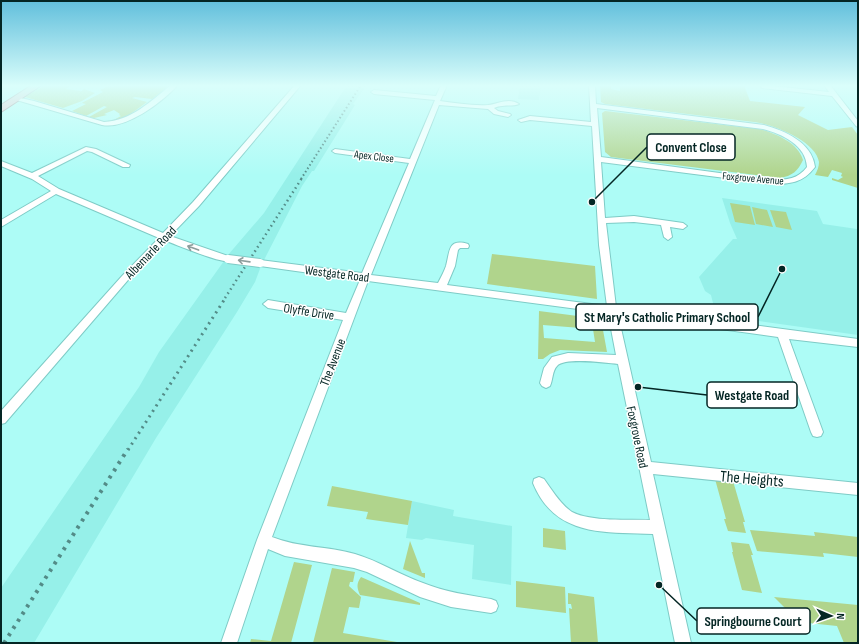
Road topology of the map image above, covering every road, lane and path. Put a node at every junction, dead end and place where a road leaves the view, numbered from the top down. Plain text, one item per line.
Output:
1 (75, 115) edge
2 (135, 115) edge
3 (272, 115) edge
4 (432, 115) edge
5 (595, 115) edge
6 (667, 115) edge
7 (850, 115) edge
8 (520, 120) dead end
9 (595, 124) junction
10 (858, 125) edge
11 (335, 151) dead end
12 (597, 160) junction
13 (413, 161) junction
14 (1, 163) edge
15 (126, 165) dead end
16 (32, 176) junction
17 (56, 191) junction
18 (602, 220) junction
19 (1, 224) edge
20 (665, 224) junction
21 (683, 226) dead end
22 (668, 237) dead end
23 (164, 238) junction
24 (465, 246) dead end
25 (366, 276) junction
26 (442, 287) junction
27 (268, 304) dead end
28 (612, 310) junction
29 (349, 317) junction
30 (782, 334) junction
31 (858, 343) edge
32 (622, 360) junction
33 (546, 384) dead end
34 (1, 419) edge
35 (817, 432) dead end
36 (645, 467) junction
37 (539, 483) dead end
38 (858, 489) edge
39 (658, 527) junction
40 (264, 540) junction
41 (491, 606) dead end
42 (229, 643) edge
43 (683, 643) edge

1 - 2 street
3 - 23 street, Albemarle Road
4 - 13 street, The Avenue
5 - 9 street, Foxgrove Road
6 - 12 street, Foxgrove Avenue
7 - 10 street
8 - 9 street
9 - 12 street, Foxgrove Road
11 - 13 street, Apex Close
12 - 18 street, Foxgrove Road
13 - 25 street, The Avenue
14 - 16 street, Westgate Road
15 - 16 street
16 - 17 street, Westgate Road
17 - 19 street
17 - 23 street, Westgate Road
18 - 20 street
18 - 28 street, Foxgrove Road
20 - 21 street
20 - 22 street
25 -> 23 street, Westgate Road, bridge
23 - 34 street, Albemarle Road
24 - 26 street
25 - 26 street, Westgate Road
25 - 29 street, The Avenue
26 - 28 street, Westgate Road
27 - 29 street, Olyffe Drive
28 - 30 street, Westgate Road
28 - 32 street, Foxgrove Road
29 - 40 street, The Avenue
30 - 31 street, Westgate Road
30 - 35 street
32 - 33 street
32 - 36 street, Foxgrove Road
36 - 38 street, The Heights
36 - 39 street, Foxgrove Road
37 - 39 street
39 - 43 street, Foxgrove Road
40 - 41 street
40 - 42 street, The Avenue

